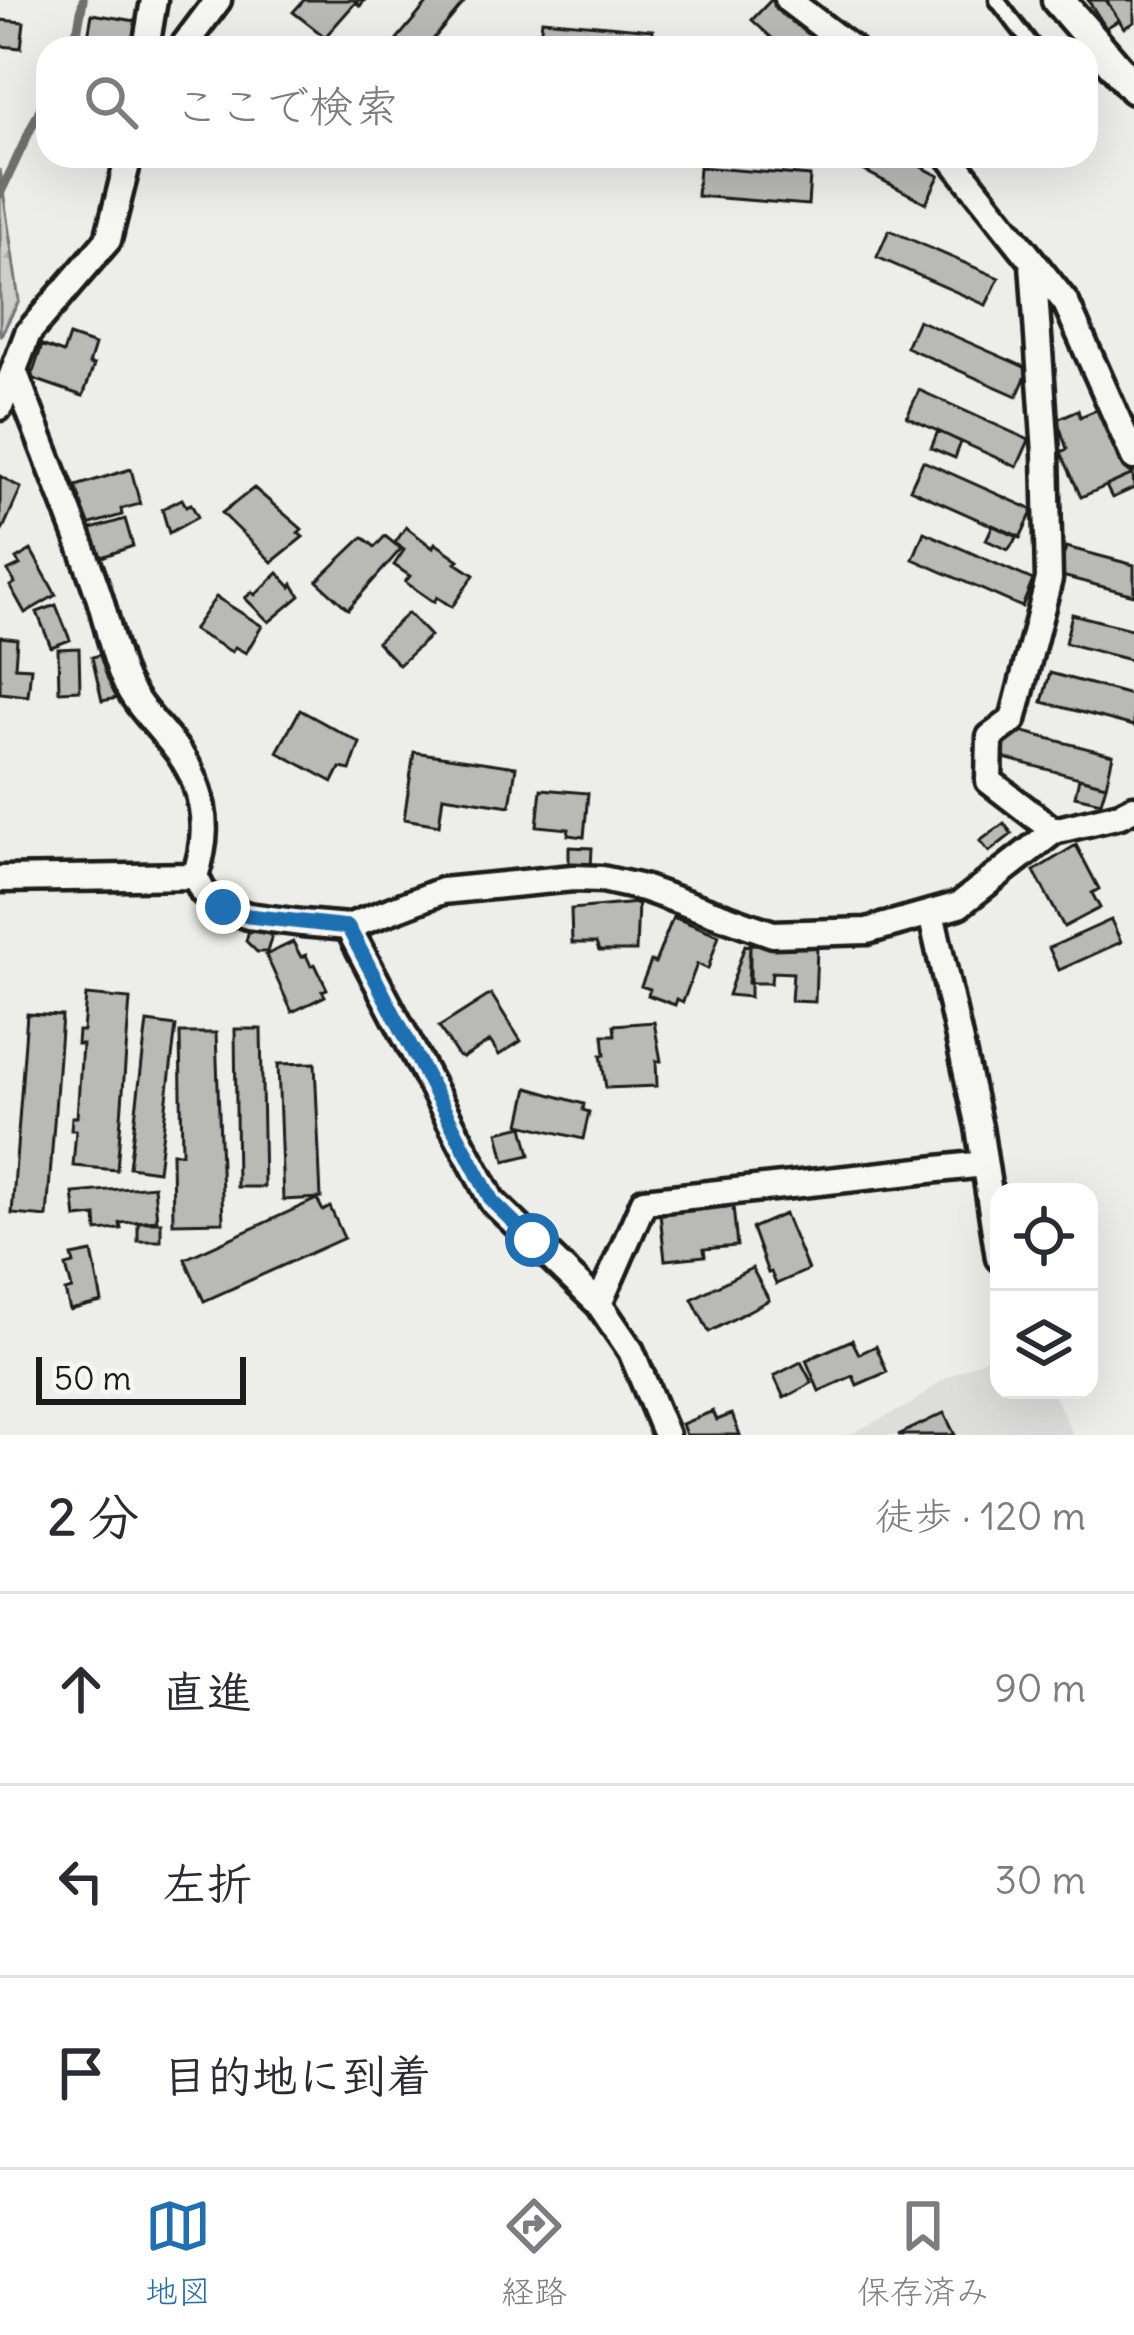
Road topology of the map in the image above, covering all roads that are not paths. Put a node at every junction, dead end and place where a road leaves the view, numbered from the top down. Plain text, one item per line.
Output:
1 (154, 0) edge
2 (218, 0) edge
3 (788, 0) edge
4 (997, 0) edge
5 (1059, 0) edge
6 (148, 36) edge
7 (191, 36) edge
8 (834, 36) edge
9 (1025, 36) edge
10 (1083, 36) edge
11 (1098, 54) edge
12 (1134, 88) edge
13 (126, 168) edge
14 (959, 168) edge
15 (1034, 263) junction
16 (15, 373) junction
17 (0, 406) edge
18 (1134, 457) edge
19 (1134, 791) edge
20 (1127, 811) edge
21 (1054, 832) junction
22 (195, 876) junction
23 (0, 879) edge
24 (931, 913) junction
25 (348, 927) junction
26 (984, 1164) junction
27 (990, 1202) edge
28 (599, 1304) junction
29 (666, 1435) edge

1 - 6 street
2 - 7 street
3 - 8 street
4 - 9 lane
5 - 10 street
11 - 12 street
13 - 16 street
14 - 15 street
15 - 18 street
15 - 21 street
16 - 17 street
16 - 22 street
19 - 20 street
20 - 21 street
21 - 24 street
22 - 23 street
22 - 25 street
24 - 25 street
24 - 26 street
25 - 28 street
26 - 27 street
26 - 28 street
28 - 29 street

